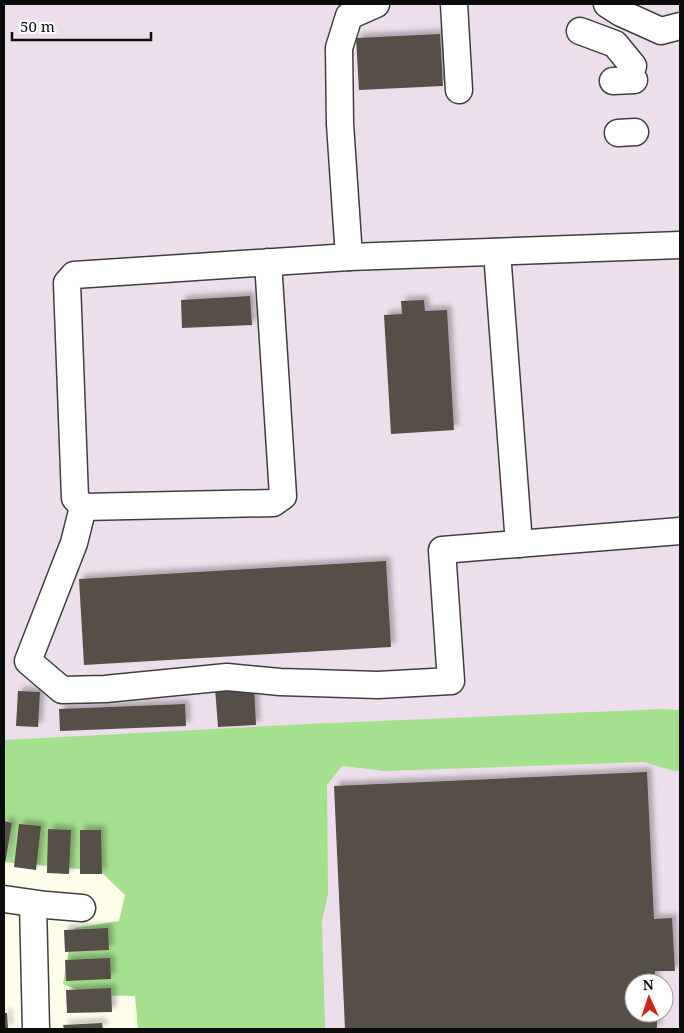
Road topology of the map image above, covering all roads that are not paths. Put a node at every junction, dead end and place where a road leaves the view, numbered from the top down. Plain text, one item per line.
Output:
1 (376, 4) edge
2 (454, 4) edge
3 (608, 4) edge
4 (680, 26) edge
5 (580, 31) dead end
6 (626, 75) dead end
7 (459, 90) dead end
8 (680, 244) edge
9 (497, 252) junction
10 (349, 258) junction
11 (268, 262) junction
12 (82, 508) junction
13 (680, 531) edge
14 (519, 544) junction
15 (4, 899) edge
16 (33, 904) junction
17 (82, 908) dead end
18 (36, 1023) edge

1 - 10 street
2 - 7 street
3 - 4 street
5 - 6 street
8 - 9 street
9 - 10 street
9 - 14 street
10 - 11 street
11 - 12 street
11 - 12 street
12 - 14 street
13 - 14 street
15 - 16 street
16 - 17 street
16 - 18 street

